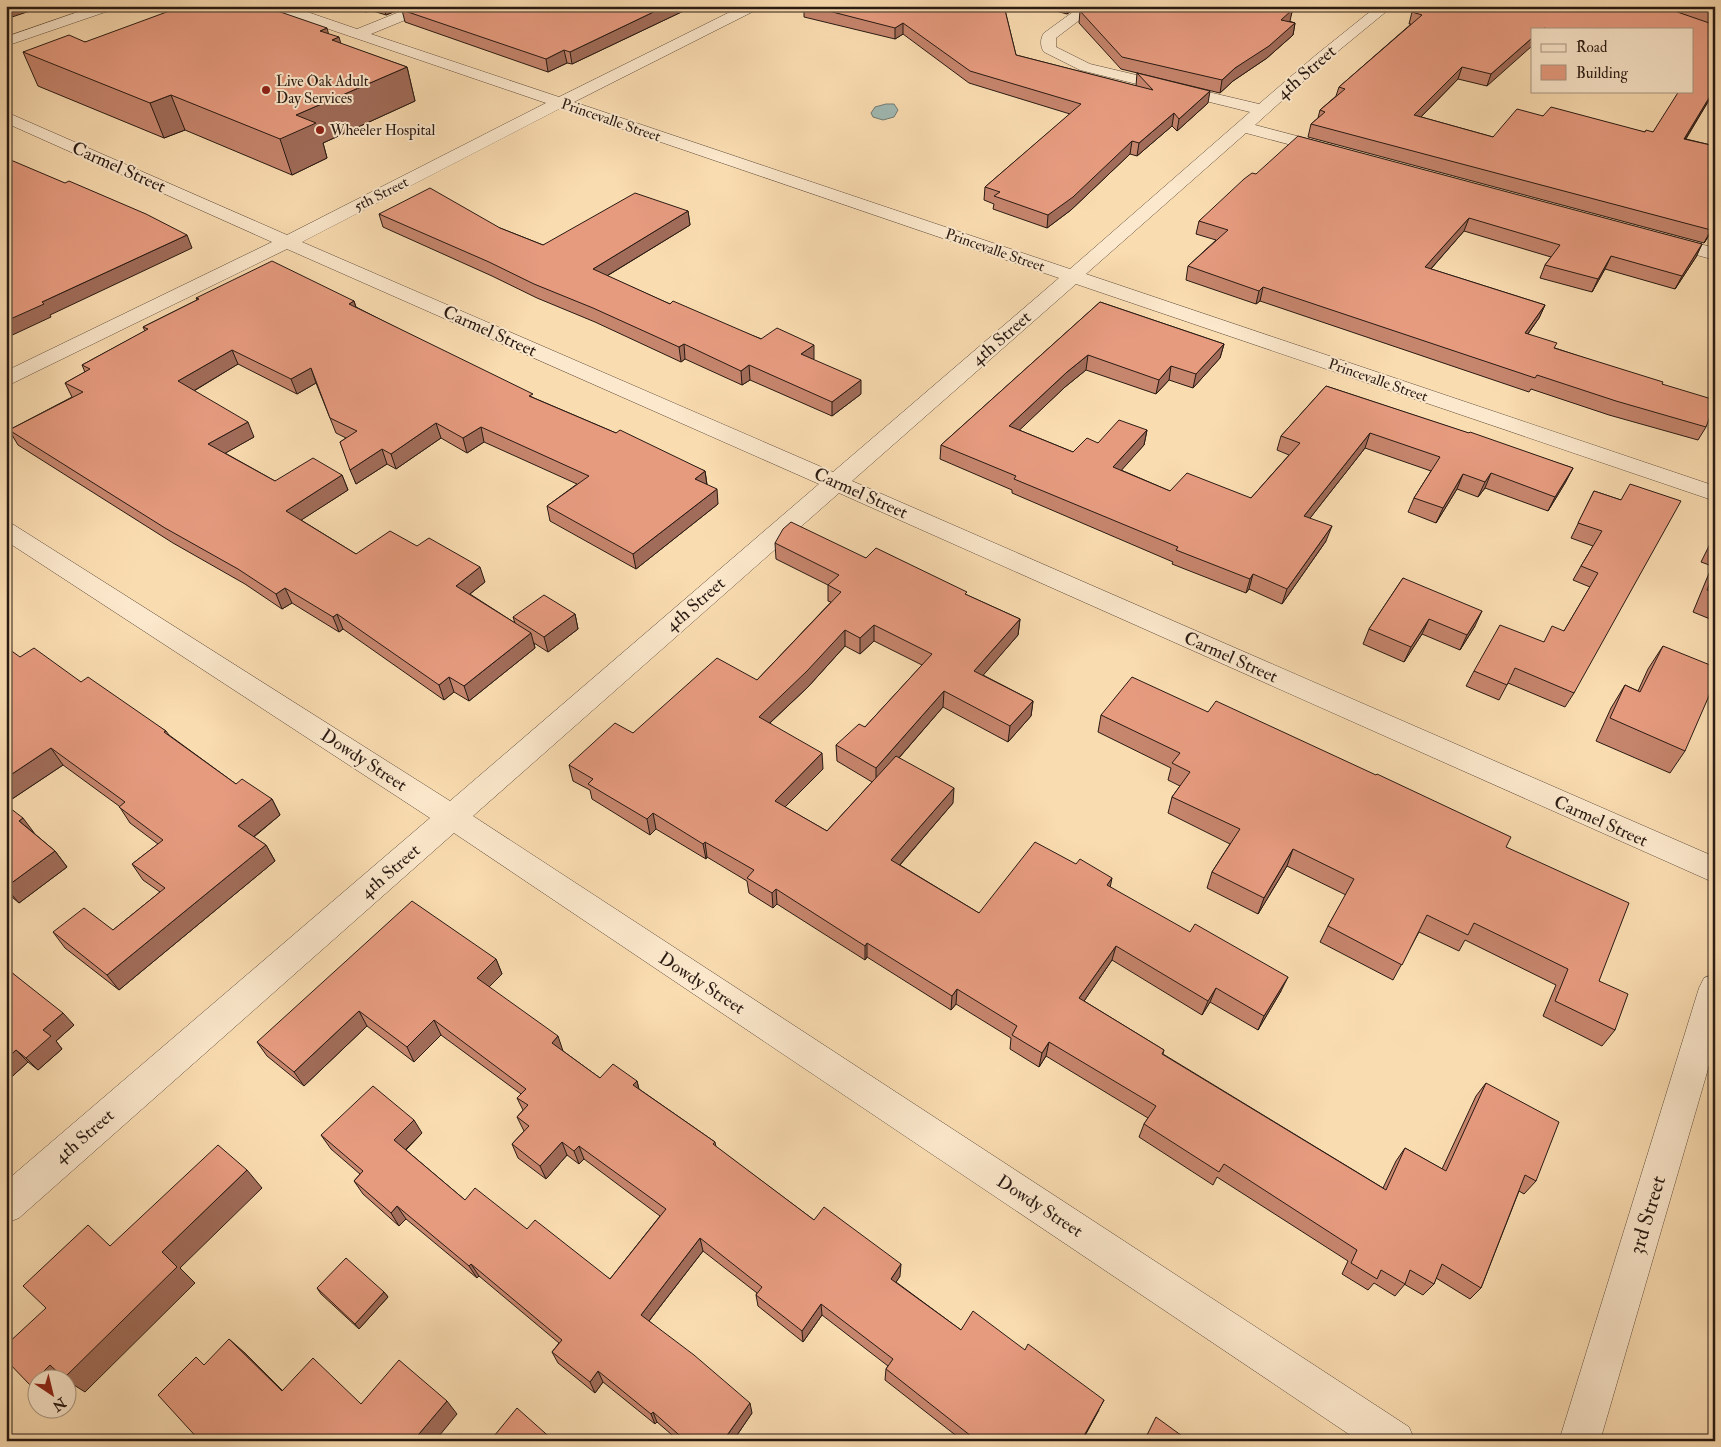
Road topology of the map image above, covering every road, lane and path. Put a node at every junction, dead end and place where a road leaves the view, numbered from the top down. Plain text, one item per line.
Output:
1 (109, 6) edge
2 (275, 6) edge
3 (427, 6) edge
4 (753, 6) edge
5 (1091, 6) edge
6 (1386, 6) edge
7 (358, 34) junction
8 (6, 42) edge
9 (559, 103) junction
10 (6, 116) edge
11 (1253, 118) junction
12 (1350, 155) edge
13 (1648, 236) edge
14 (287, 242) junction
15 (1715, 254) edge
16 (1074, 276) junction
17 (6, 379) edge
18 (835, 482) junction
19 (1715, 494) edge
20 (6, 530) edge
21 (452, 817) junction
22 (1715, 871) edge
23 (1715, 988) edge
24 (6, 1205) edge
25 (1395, 1441) edge
26 (1579, 1441) edge

1 - 8 street
2 - 7 street, Princevalle Street
3 - 7 street
4 - 9 street, 5th Street
5 - 11 street
6 - 11 street, 4th Street
7 - 9 street, Princevalle Street
9 - 14 street, 5th Street
9 - 16 street, Princevalle Street
10 - 14 street, Carmel Street
11 - 12 street
11 - 16 street, 4th Street
13 - 15 street
14 - 17 street, 5th Street
14 - 18 street, Carmel Street
16 - 18 street, 4th Street
16 - 19 street, Princevalle Street
18 - 21 street, 4th Street
18 - 22 street, Carmel Street
20 - 21 street, Dowdy Street
21 - 24 street, 4th Street
21 - 25 street, Dowdy Street
23 - 26 street, 3rd Street

